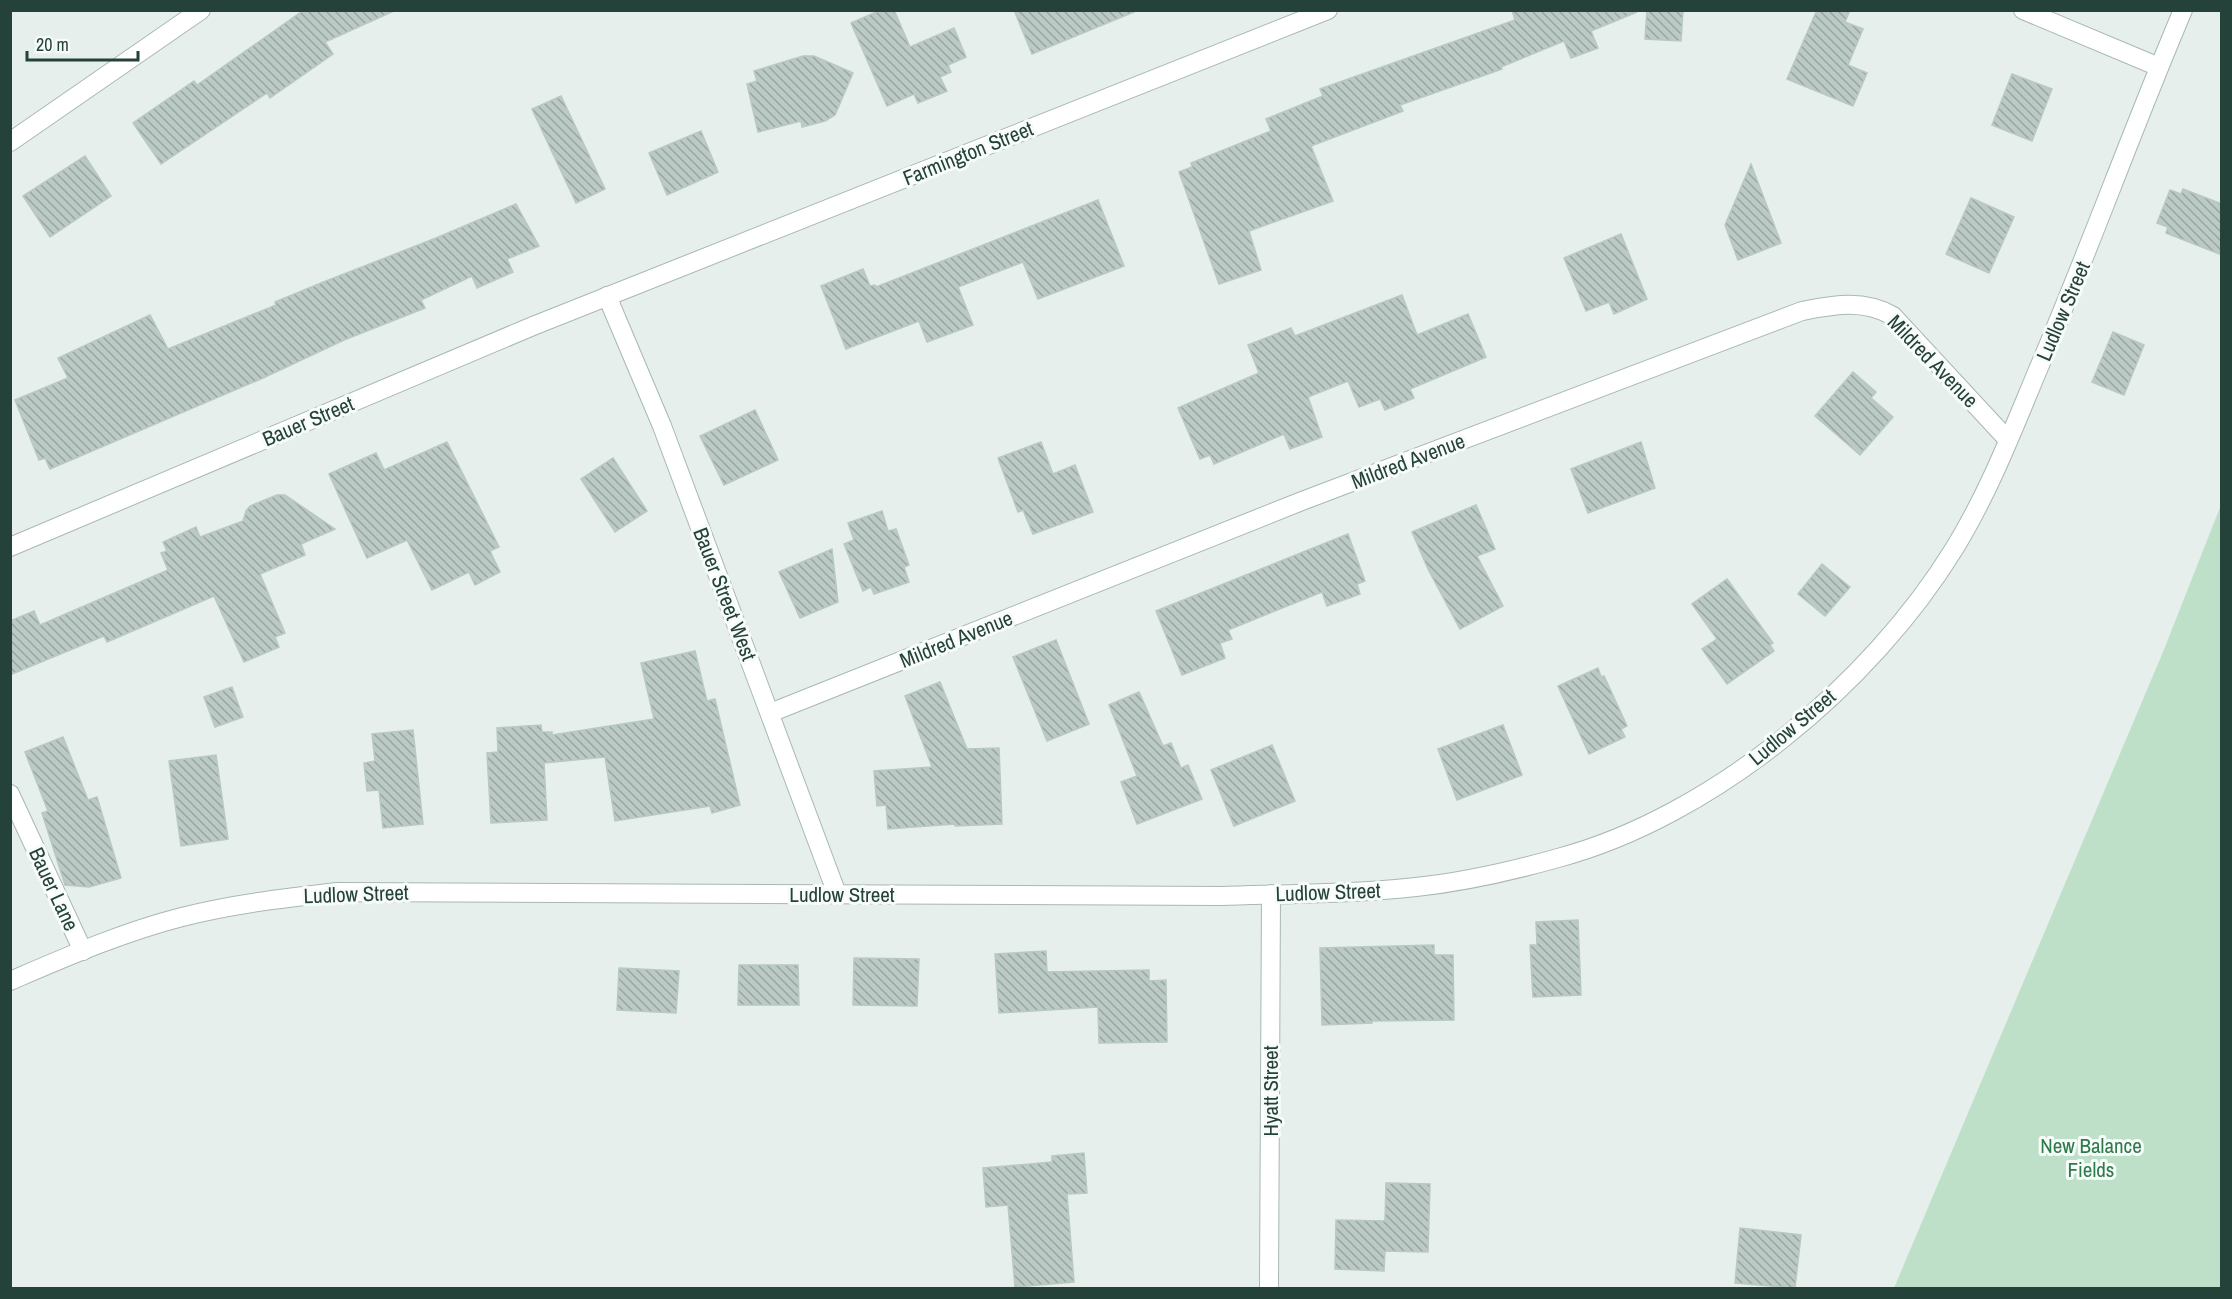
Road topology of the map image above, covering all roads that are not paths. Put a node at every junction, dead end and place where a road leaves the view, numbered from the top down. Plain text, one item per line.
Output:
1 (201, 10) edge
2 (1328, 10) edge
3 (2024, 10) edge
4 (2183, 10) edge
5 (2159, 67) junction
6 (10, 142) edge
7 (607, 296) junction
8 (2008, 440) junction
9 (10, 547) edge
10 (770, 713) junction
11 (10, 794) edge
12 (837, 894) junction
13 (1271, 894) junction
14 (83, 951) junction
15 (10, 981) edge
16 (1269, 1288) edge

1 - 6 street
2 - 7 street, Farmington Street
3 - 5 street
4 - 5 street, Ludlow Street
5 - 8 street, Ludlow Street
7 - 9 street, Bauer Street
7 - 10 street, Bauer Street West
8 - 10 street, Mildred Avenue
8 - 13 street, Ludlow Street
10 - 12 street, Bauer Street West
11 - 14 street, Bauer Lane
12 - 13 street, Ludlow Street
12 - 14 street, Ludlow Street
13 - 16 street, Hyatt Street
14 - 15 street, Ludlow Street

